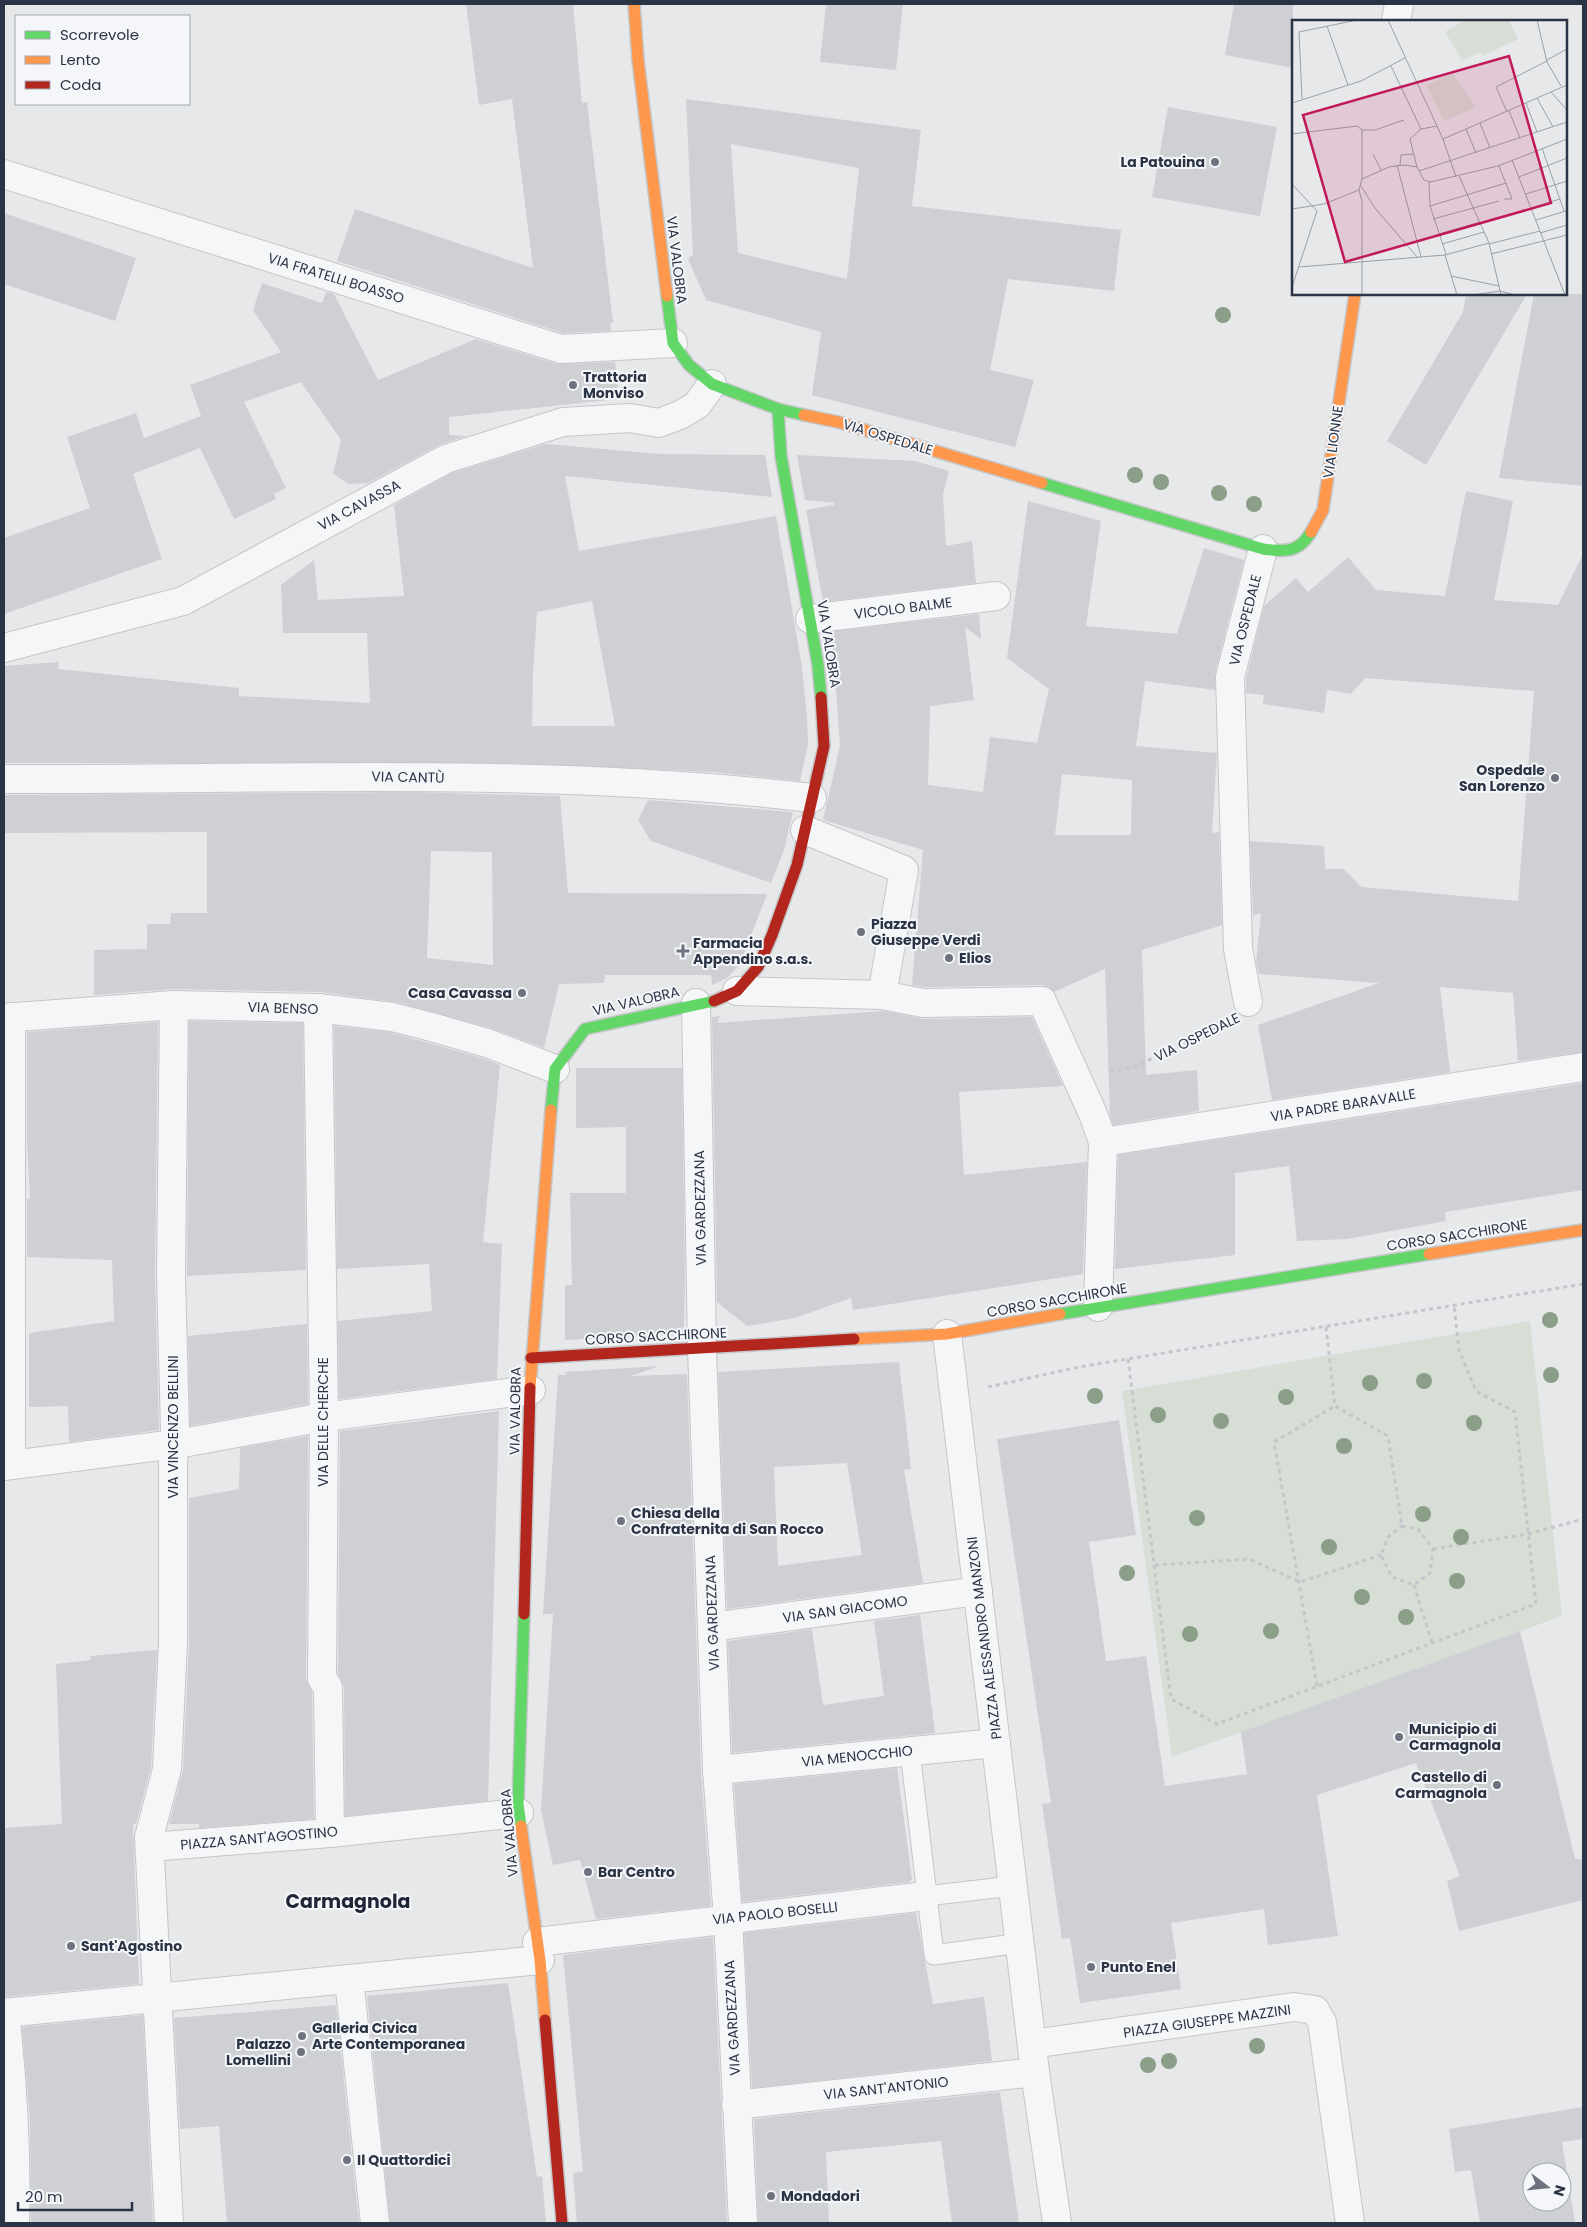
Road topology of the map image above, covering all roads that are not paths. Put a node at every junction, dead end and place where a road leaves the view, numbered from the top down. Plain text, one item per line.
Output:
1 (634, 4) edge
2 (1399, 4) edge
3 (1396, 20) edge
4 (4, 174) edge
5 (1355, 295) edge
6 (673, 343) junction
7 (712, 384) junction
8 (778, 409) junction
9 (1263, 549) junction
10 (996, 596) dead end
11 (810, 619) junction
12 (4, 648) edge
13 (4, 779) edge
14 (812, 798) junction
15 (805, 830) junction
16 (737, 990) junction
17 (882, 996) junction
18 (1248, 1002) road end
19 (696, 1003) junction
20 (174, 1005) junction
21 (318, 1008) junction
22 (7, 1017) edge
23 (1583, 1067) edge
24 (555, 1069) junction
25 (1103, 1142) junction
26 (1583, 1230) edge
27 (1098, 1307) junction
28 (947, 1334) junction
29 (702, 1349) junction
30 (531, 1358) junction
31 (531, 1390) junction
32 (324, 1417) junction
33 (174, 1444) junction
34 (7, 1465) edge
35 (978, 1591) junction
36 (712, 1627) junction
37 (996, 1743) junction
38 (910, 1751) junction
39 (717, 1770) junction
40 (519, 1813) junction
41 (330, 1833) junction
42 (150, 1847) junction
43 (1014, 1886) junction
44 (922, 1896) junction
45 (728, 1918) junction
46 (1020, 1943) junction
47 (538, 1951) junction
48 (349, 1979) junction
49 (148, 2000) junction
50 (4, 2013) edge
51 (1032, 2044) junction
52 (1035, 2072) junction
53 (736, 2105) junction
54 (15, 2223) edge
55 (169, 2223) edge
56 (375, 2223) edge
57 (562, 2223) edge
58 (743, 2223) edge
59 (1057, 2223) edge
60 (1350, 2223) edge

1 - 6 street, VIA VALOBRA
2 - 3 street
4 - 6 street, VIA FRATELLI BOASSO
5 - 9 street, VIA LIONNE
6 - 7 street, VIA VALOBRA
7 - 8 street, VIA VALOBRA
7 - 12 street, VIA CAVASSA
8 - 9 street, VIA OSPEDALE
8 - 11 street, VIA VALOBRA
9 - 18 street, VIA OSPEDALE
10 - 11 street, VICOLO BALME
11 - 14 street, VIA VALOBRA
13 - 14 street, VIA CANTÙ
14 - 15 street, VIA VALOBRA
15 - 16 street, VIA VALOBRA
15 - 17 street
16 - 17 street
16 - 19 street, VIA VALOBRA
17 - 25 street
19 - 24 street, VIA VALOBRA
19 - 29 street, VIA GARDEZZANA
20 - 21 street, VIA BENSO
20 - 22 street, VIA BENSO
20 - 33 street, VIA VINCENZO BELLINI
21 - 24 street, VIA BENSO
21 - 32 street, VIA DELLE CHERCHE
22 - 34 street
23 - 25 street, VIA PADRE BARAVALLE
24 - 30 street, VIA VALOBRA
25 - 27 street
26 - 27 street, CORSO SACCHIRONE
27 - 28 street, CORSO SACCHIRONE
28 - 29 street, CORSO SACCHIRONE
28 - 35 street, PIAZZA ALESSANDRO MANZONI
29 - 30 street, CORSO SACCHIRONE
29 - 36 street, VIA GARDEZZANA
30 - 31 street, VIA VALOBRA
31 - 32 street
31 - 40 street, VIA VALOBRA
32 - 33 street
32 - 41 street, VIA DELLE CHERCHE
33 - 34 street
33 - 42 street, VIA VINCENZO BELLINI
35 - 36 street, VIA SAN GIACOMO
35 - 37 street, PIAZZA ALESSANDRO MANZONI
36 - 39 street, VIA GARDEZZANA
37 - 38 street, VIA MENOCCHIO
37 - 43 street, PIAZZA ALESSANDRO MANZONI
38 - 39 street, VIA MENOCCHIO
38 - 44 lane
39 - 45 street, VIA GARDEZZANA
40 - 41 street, PIAZZA SANT'AGOSTINO
40 - 47 street, VIA VALOBRA
41 - 42 street, PIAZZA SANT'AGOSTINO
42 - 49 street
43 - 44 lane, VIA PAOLO BOSELLI
43 - 46 street, PIAZZA ALESSANDRO MANZONI
44 - 45 street, VIA PAOLO BOSELLI
44 - 46 lane
45 - 47 street, VIA PAOLO BOSELLI
45 - 53 street, VIA GARDEZZANA
46 - 51 street, PIAZZA ALESSANDRO MANZONI
47 - 48 street
47 - 57 street, VIA VALOBRA
48 - 49 street
48 - 56 street
49 - 50 street
49 - 55 street
50 - 54 street
51 - 52 street
51 - 60 street, PIAZZA GIUSEPPE MAZZINI
52 - 53 street, VIA SANT'ANTONIO
52 - 59 street
53 - 58 street, VIA GARDEZZANA

